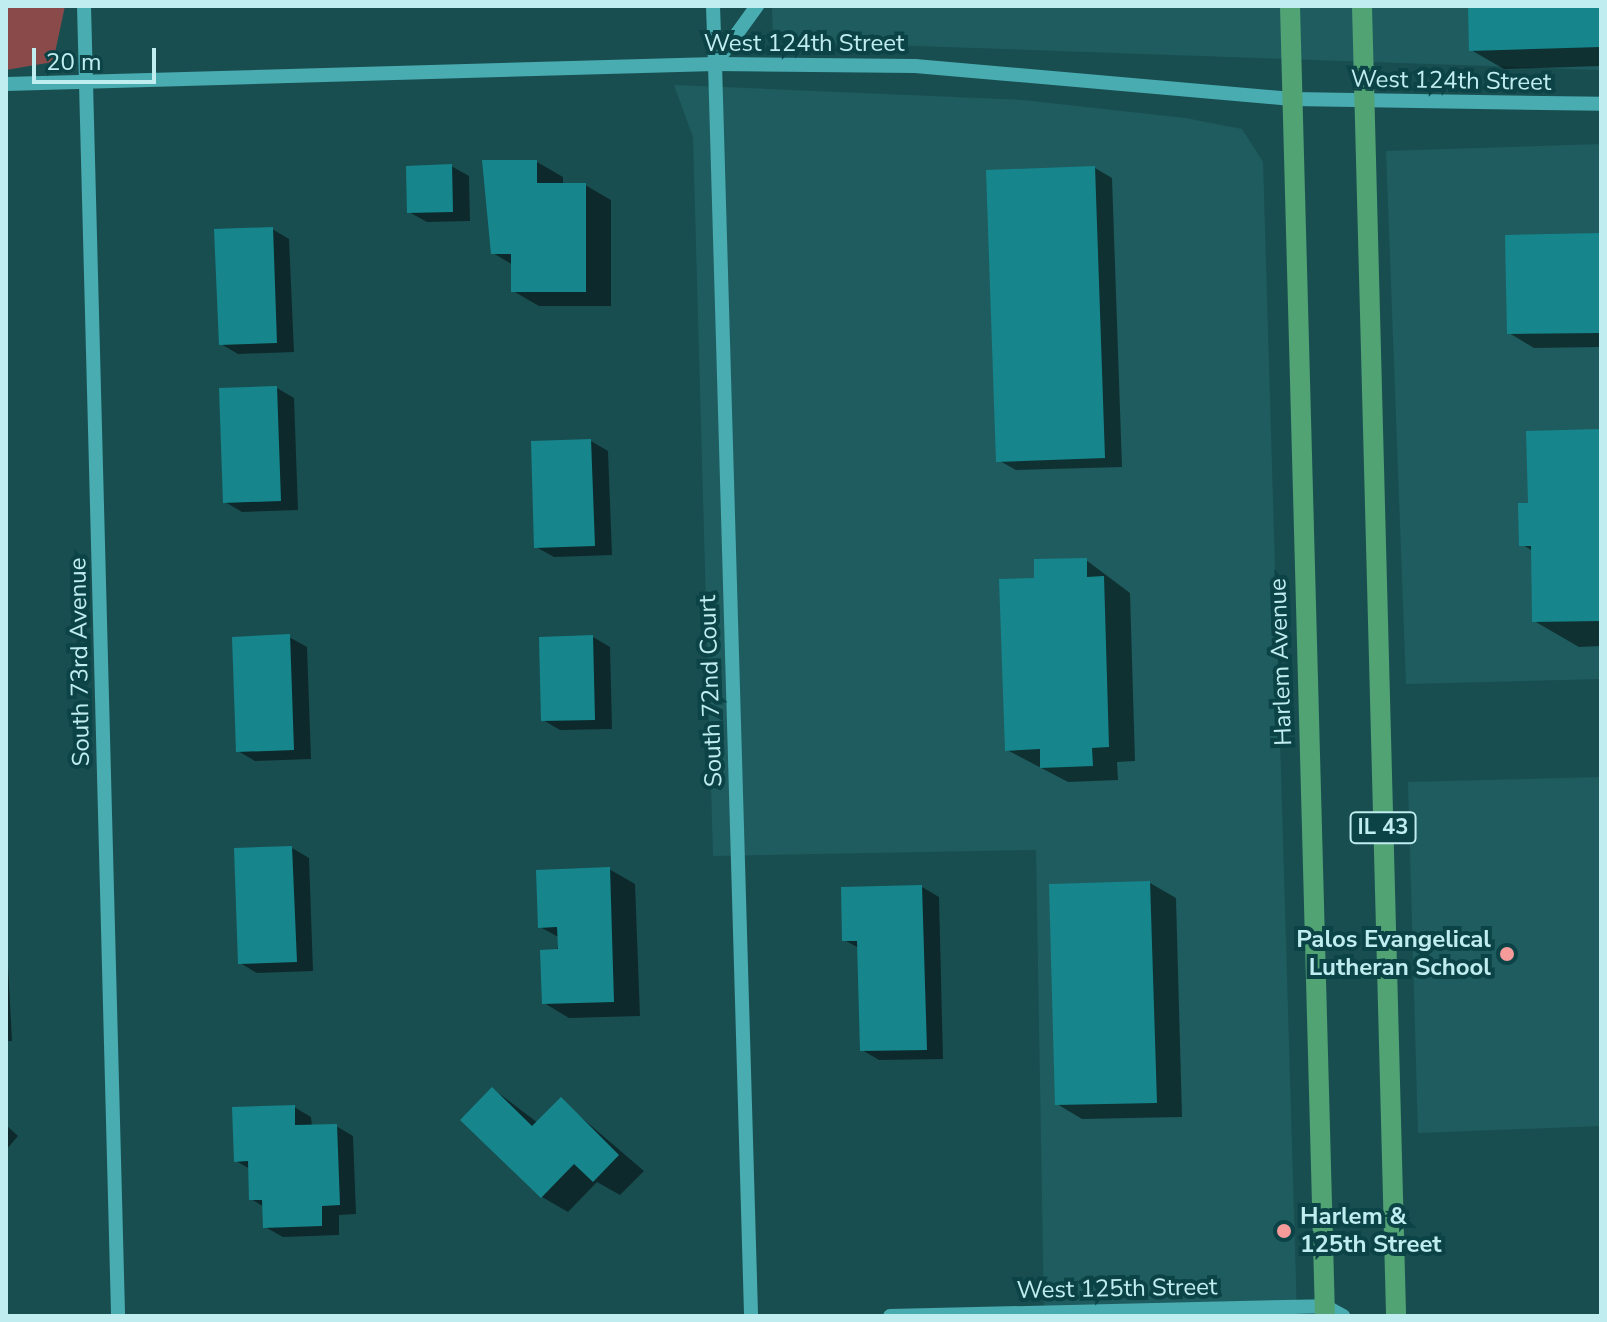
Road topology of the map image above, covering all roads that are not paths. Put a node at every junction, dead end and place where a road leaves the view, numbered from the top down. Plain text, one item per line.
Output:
1 (84, 6) edge
2 (713, 6) edge
3 (757, 6) edge
4 (1290, 6) edge
5 (1362, 6) edge
6 (715, 64) junction
7 (87, 82) junction
8 (6, 84) edge
9 (1292, 99) junction
10 (1365, 103) junction
11 (1601, 104) edge
12 (1331, 1313) edge
13 (118, 1316) edge
14 (751, 1316) edge
15 (890, 1316) edge
16 (1396, 1316) edge

1 - 7 street, South 73rd Avenue
2 - 6 street, South 72nd Court
3 - 6 street
4 - 9 main road, Harlem Avenue
5 - 10 main road, IL 43
6 - 7 street, West 124th Street
6 - 9 street, West 124th Street
6 - 14 street, South 72nd Court
7 - 8 street, West 124th Street
7 - 13 street, South 73rd Avenue
9 - 10 street, West 124th Street
9 - 12 main road, Harlem Avenue
10 - 11 street, West 124th Street
10 - 16 main road, IL 43
12 - 15 street, West 125th Street

